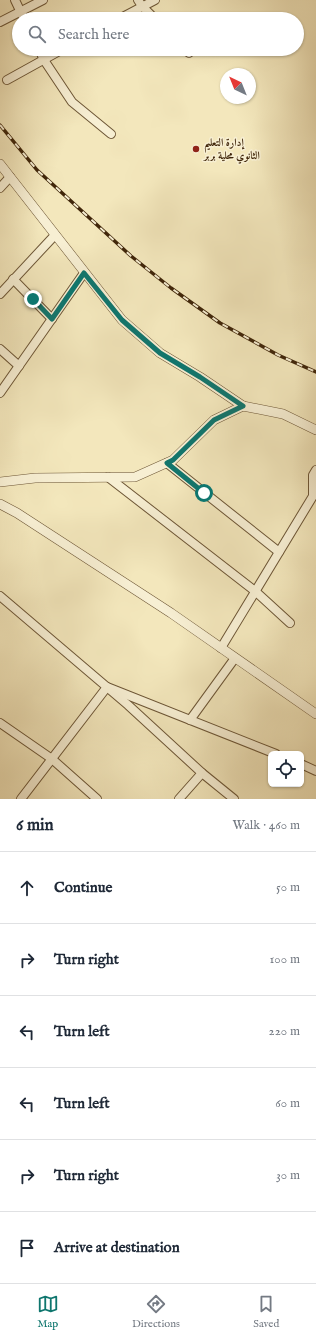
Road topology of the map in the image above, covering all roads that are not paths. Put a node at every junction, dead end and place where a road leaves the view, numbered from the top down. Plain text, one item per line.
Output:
1 (15, 0) edge
2 (43, 0) edge
3 (155, 0) edge
4 (140, 3) edge
5 (21, 12) edge
6 (27, 12) edge
7 (128, 12) edge
8 (148, 12) edge
9 (12, 18) edge
10 (0, 22) edge
11 (42, 56) edge
12 (51, 56) edge
13 (44, 60) junction
14 (7, 80) dead end
15 (111, 134) dead end
16 (0, 164) edge
17 (10, 176) junction
18 (0, 188) edge
19 (55, 235) junction
20 (84, 273) junction
21 (13, 279) junction
22 (0, 294) edge
23 (52, 319) junction
24 (0, 349) edge
25 (19, 366) junction
26 (0, 393) edge
27 (243, 406) junction
28 (316, 430) edge
29 (167, 463) junction
30 (316, 470) edge
31 (108, 477) junction
32 (0, 482) edge
33 (0, 504) edge
34 (279, 552) junction
35 (255, 591) junction
36 (0, 596) edge
37 (290, 623) dead end
38 (222, 648) junction
39 (235, 658) junction
40 (107, 687) junction
41 (316, 714) edge
42 (190, 720) junction
43 (0, 723) edge
44 (268, 751) edge
45 (52, 759) junction
46 (304, 765) edge
47 (316, 771) edge
48 (202, 773) junction
49 (21, 799) edge
50 (97, 799) edge
51 (179, 799) edge
52 (234, 799) edge

1 - 5 street
2 - 6 street
3 - 4 street
4 - 7 street
4 - 8 street
9 - 10 street
11 - 13 street
12 - 13 street
13 - 14 street
13 - 15 street
16 - 17 street
17 - 18 street
17 - 19 street
19 - 20 street
19 - 21 street
20 - 23 street
20 - 27 street
21 - 22 street
21 - 23 street
23 - 25 street
24 - 25 street
25 - 26 street
27 - 28 street
27 - 29 street
29 - 31 street
29 - 34 street
30 - 34 street
31 - 32 street
31 - 35 street
33 - 38 street
34 - 35 street
35 - 37 street
35 - 38 street
36 - 40 street
38 - 39 street
39 - 41 street
39 - 42 street
40 - 42 street
40 - 45 street
40 - 48 street
42 - 44 street
43 - 45 street
45 - 49 street
45 - 50 street
46 - 47 street
48 - 51 street
48 - 52 street

